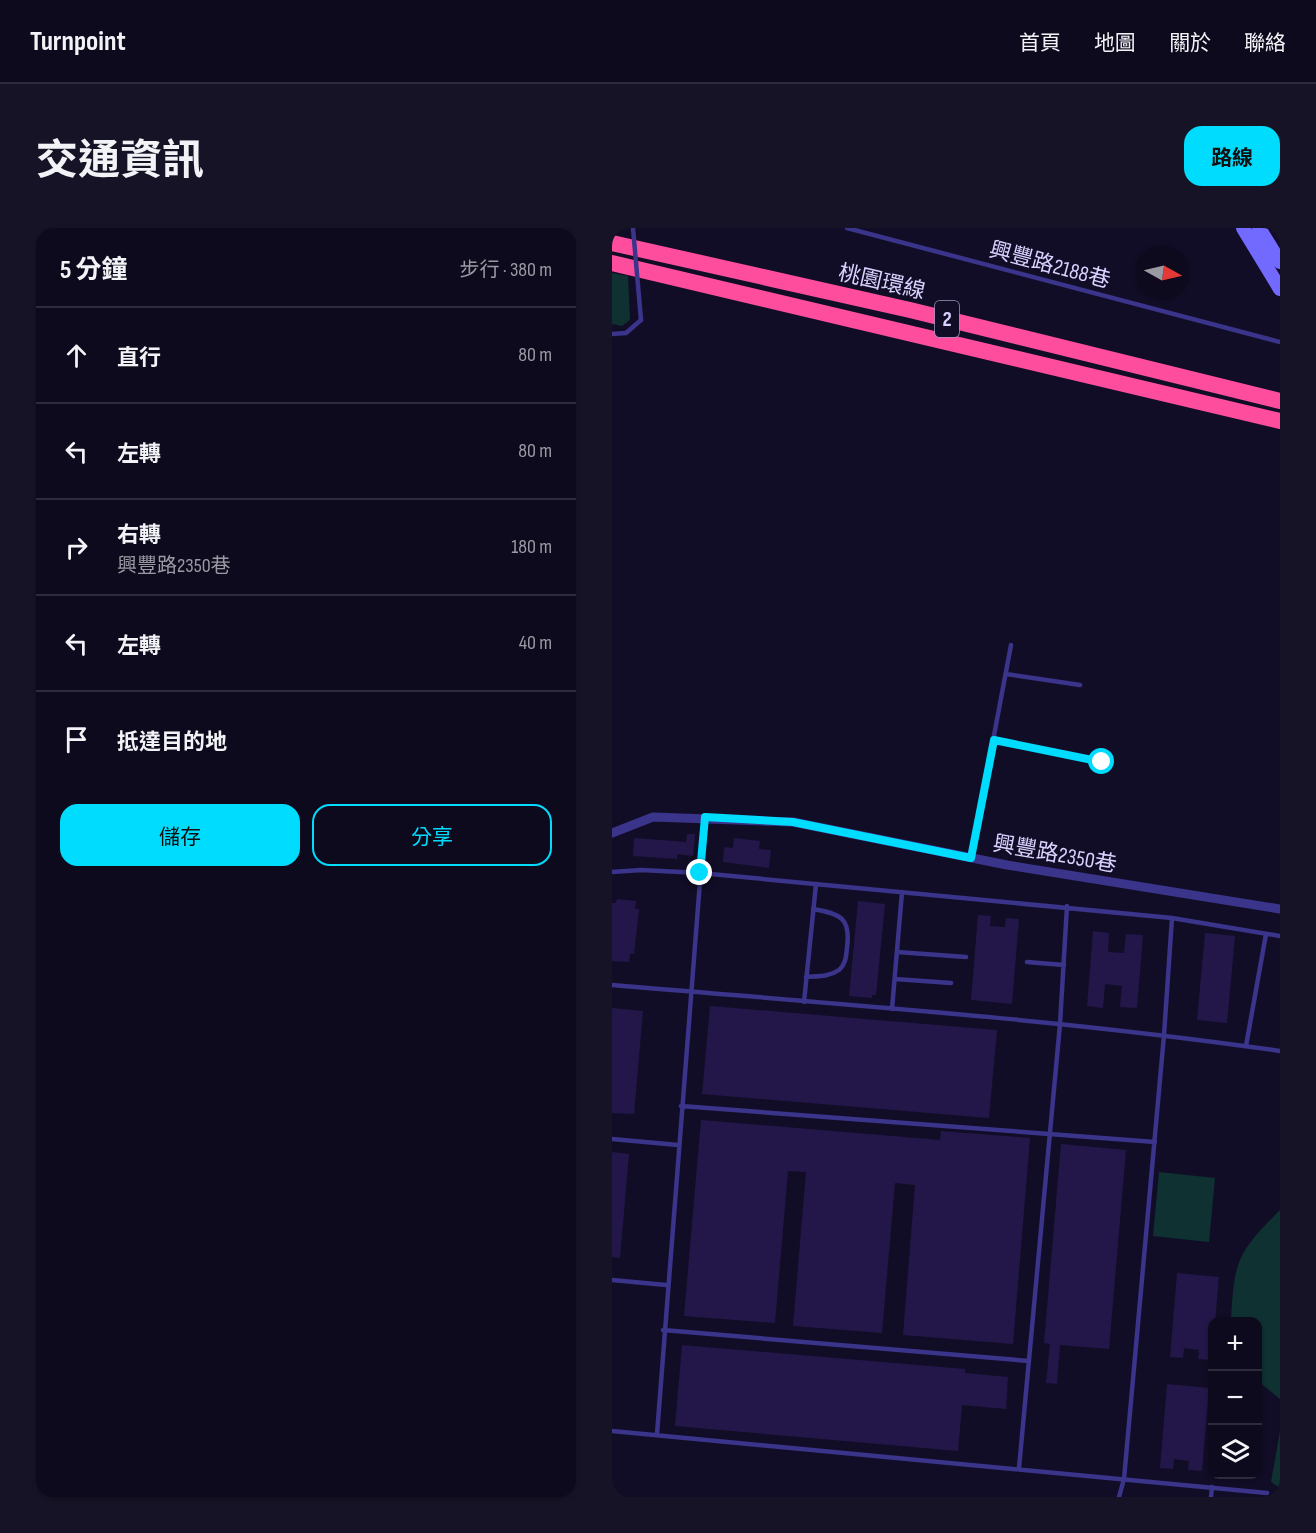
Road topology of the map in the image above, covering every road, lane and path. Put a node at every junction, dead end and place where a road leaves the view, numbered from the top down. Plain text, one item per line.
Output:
1 (633, 228) edge
2 (847, 228) edge
3 (1244, 228) edge
4 (1260, 228) edge
5 (612, 243) edge
6 (1280, 262) edge
7 (612, 263) edge
8 (1280, 289) edge
9 (612, 334) edge
10 (1280, 342) edge
11 (1280, 401) edge
12 (1280, 421) edge
13 (1011, 645) dead end
14 (1006, 674) junction
15 (1080, 685) dead end
16 (994, 740) junction
17 (1102, 762) dead end
18 (705, 817) junction
19 (612, 833) edge
20 (971, 858) junction
21 (612, 872) edge
22 (700, 873) junction
23 (816, 884) junction
24 (902, 891) junction
25 (1067, 906) junction
26 (813, 909) junction
27 (1280, 909) edge
28 (1172, 918) junction
29 (1266, 934) junction
30 (1280, 936) edge
31 (897, 952) junction
32 (966, 957) dead end
33 (1027, 962) dead end
34 (1064, 965) junction
35 (806, 977) junction
36 (895, 979) junction
37 (951, 983) dead end
38 (612, 985) edge
39 (690, 992) junction
40 (804, 1002) junction
41 (892, 1009) junction
42 (1060, 1024) junction
43 (1164, 1035) junction
44 (1246, 1047) junction
45 (1280, 1052) edge
46 (681, 1106) junction
47 (1050, 1134) junction
48 (612, 1139) edge
49 (1155, 1142) junction
50 (678, 1145) junction
51 (612, 1280) edge
52 (666, 1285) junction
53 (663, 1330) junction
54 (1029, 1361) junction
55 (612, 1431) edge
56 (657, 1434) junction
57 (1019, 1468) junction
58 (1124, 1479) junction
59 (1212, 1487) junction
60 (1267, 1493) dead end
61 (1119, 1497) edge
62 (1211, 1497) edge

1 - 9 lane, bridge
2 - 10 lane, 興豐路2188巷
3 - 8 main road
4 - 6 main road
5 - 11 highway, 桃園環線 / 2
7 - 12 highway, 桃園環線 / 2
13 - 14 lane
14 - 15 lane
14 - 16 lane
16 - 17 lane
16 - 20 lane
18 - 19 street, 興豐路2350巷
18 - 20 street, 興豐路2350巷
18 - 22 lane
20 - 27 street, 興豐路2350巷
21 - 22 lane
22 - 23 lane
22 - 39 lane
23 - 24 lane
23 - 26 lane
24 - 25 lane
24 - 31 lane
25 - 28 lane
25 - 34 lane
26 - 35 lane
26 - 35 lane
28 - 29 lane
28 - 43 lane
29 - 30 lane
29 - 44 lane
31 - 32 lane
31 - 36 lane
33 - 34 lane
34 - 42 lane
35 - 40 lane
36 - 37 lane
36 - 41 lane
38 - 39 lane
39 - 40 lane
39 - 46 lane
40 - 41 lane
41 - 42 lane
42 - 43 lane
42 - 47 lane
43 - 44 lane
43 - 49 lane
44 - 45 lane
46 - 47 lane
46 - 50 lane
47 - 49 lane
47 - 54 lane
48 - 50 lane
49 - 58 lane
50 - 52 lane
51 - 52 lane
52 - 53 lane
53 - 54 lane
53 - 56 lane
54 - 57 lane
55 - 56 lane
56 - 57 lane
57 - 58 lane
58 - 59 lane
58 - 61 lane
59 - 60 lane
59 - 62 lane

